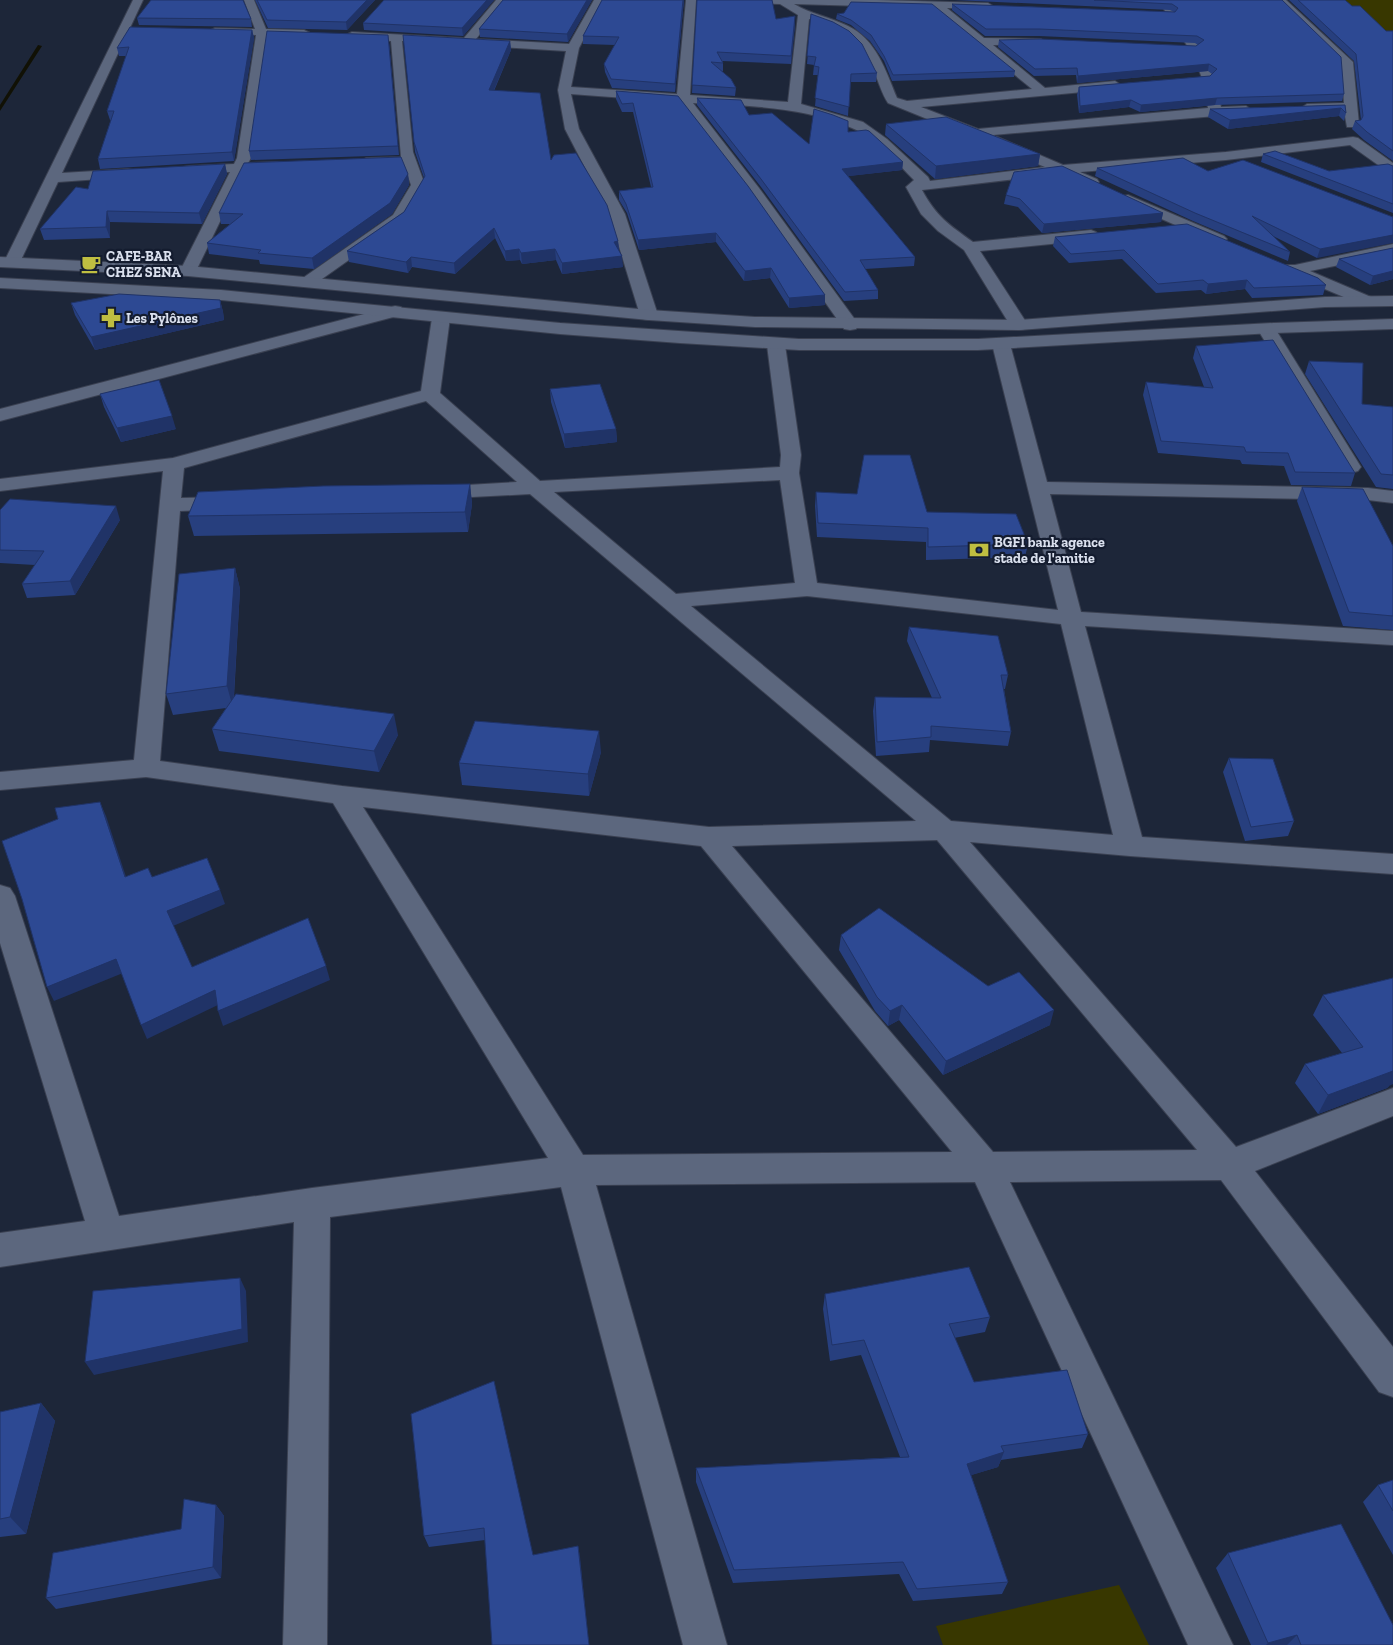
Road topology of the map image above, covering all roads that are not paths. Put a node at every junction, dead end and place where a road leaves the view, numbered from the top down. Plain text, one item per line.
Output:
1 (138, 0) edge
2 (249, 0) edge
3 (502, 0) edge
4 (599, 0) edge
5 (691, 0) edge
6 (748, 0) edge
7 (1163, 0) edge
8 (1280, 0) edge
9 (782, 1) edge
10 (935, 4) junction
11 (1004, 7) edge
12 (804, 14) junction
13 (364, 21) edge
14 (203, 31) edge
15 (262, 32) junction
16 (311, 33) edge
17 (396, 37) junction
18 (468, 41) junction
19 (1048, 41) edge
20 (980, 42) junction
21 (1176, 47) edge
22 (573, 48) junction
23 (1196, 48) junction
24 (1131, 84) edge
25 (564, 90) junction
26 (1043, 92) junction
27 (682, 98) junction
28 (905, 105) junction
29 (794, 106) junction
30 (1351, 106) junction
31 (1292, 108) edge
32 (1263, 109) edge
33 (1215, 110) junction
34 (976, 133) junction
35 (1352, 141) junction
36 (1226, 156) junction
37 (409, 160) junction
38 (349, 163) edge
39 (289, 165) edge
40 (1254, 166) edge
41 (240, 167) junction
42 (1393, 168) edge
43 (1063, 169) junction
44 (171, 171) edge
45 (141, 173) edge
46 (53, 178) junction
47 (913, 187) junction
48 (1187, 226) junction
49 (1158, 229) edge
50 (1108, 234) edge
51 (1232, 244) edge
52 (970, 247) junction
53 (1393, 249) edge
54 (6, 262) edge
55 (1276, 263) edge
56 (1294, 270) junction
57 (188, 271) junction
58 (0, 283) edge
59 (306, 283) junction
60 (1393, 301) edge
61 (1365, 302) junction
62 (396, 312) junction
63 (649, 315) junction
64 (441, 318) junction
65 (850, 324) junction
66 (1393, 324) edge
67 (1019, 325) junction
68 (1267, 330) junction
69 (1001, 344) junction
70 (776, 345) junction
71 (430, 394) junction
72 (0, 415) edge
73 (174, 464) junction
74 (789, 473) junction
75 (0, 485) edge
76 (537, 488) junction
77 (1038, 488) junction
78 (418, 494) edge
79 (1368, 494) junction
80 (1393, 497) edge
81 (249, 502) edge
82 (170, 506) junction
83 (807, 589) junction
84 (673, 601) junction
85 (1071, 618) junction
86 (1393, 638) edge
87 (146, 768) junction
88 (0, 781) edge
89 (342, 795) junction
90 (944, 830) junction
91 (709, 838) junction
92 (1130, 846) junction
93 (1393, 864) edge
94 (0, 896) edge
95 (1393, 1102) edge
96 (1230, 1165) junction
97 (985, 1167) junction
98 (574, 1170) junction
99 (312, 1204) junction
100 (107, 1234) junction
101 (0, 1250) edge
102 (1393, 1378) edge
103 (305, 1645) edge
104 (706, 1645) edge
105 (1211, 1645) edge

1 - 46 street
2 - 15 street
3 - 18 street
4 - 22 street
5 - 27 street
6 - 9 street
7 - 23 street
8 - 30 street
9 - 10 street
9 - 12 street
10 - 11 street
10 - 20 street
12 - 28 street
12 - 29 street
13 - 17 street
14 - 15 street
15 - 16 street
15 - 41 street
17 - 18 street
17 - 37 street
18 - 22 street
19 - 20 street
20 - 26 street
21 - 23 street
22 - 25 street
23 - 33 street
24 - 26 street
25 - 27 street
25 - 63 street
26 - 28 street
27 - 29 street
27 - 65 street
28 - 34 street
29 - 47 street
30 - 31 street
30 - 35 street
32 - 33 street
33 - 34 street
34 - 43 street
35 - 36 street
35 - 42 street
36 - 40 street
36 - 43 street
37 - 38 street
37 - 59 street
39 - 41 street
41 - 44 street
41 - 57 street
43 - 47 street
43 - 48 street
45 - 46 street
46 - 54 street
47 - 52 street
48 - 49 street
48 - 51 street
50 - 52 street
52 - 67 street
53 - 56 street
54 - 57 street
55 - 56 street
56 - 61 street
57 - 59 street
58 - 62 street
59 - 63 street
60 - 61 street
61 - 67 street
62 - 64 street
62 - 72 street
63 - 65 street
64 - 70 street
64 - 71 street
65 - 67 street
66 - 68 street
68 - 69 street
68 - 79 street
69 - 70 street
69 - 77 street
70 - 74 street
71 - 73 street
71 - 76 street
73 - 75 street
73 - 82 street
74 - 76 street
74 - 83 street
76 - 78 street
76 - 84 street
77 - 79 street
77 - 85 street
79 - 80 street
81 - 82 street
82 - 87 street
83 - 84 street
83 - 85 street
84 - 90 street
85 - 86 street
85 - 92 street
87 - 88 street
87 - 89 street
89 - 91 street
89 - 98 street
90 - 91 street
90 - 92 street
90 - 96 street
91 - 97 street
92 - 93 street
94 - 100 street
95 - 96 street
96 - 97 street
96 - 102 street
97 - 98 street
97 - 105 street
98 - 99 street
98 - 104 street
99 - 100 street
99 - 103 street
100 - 101 street

